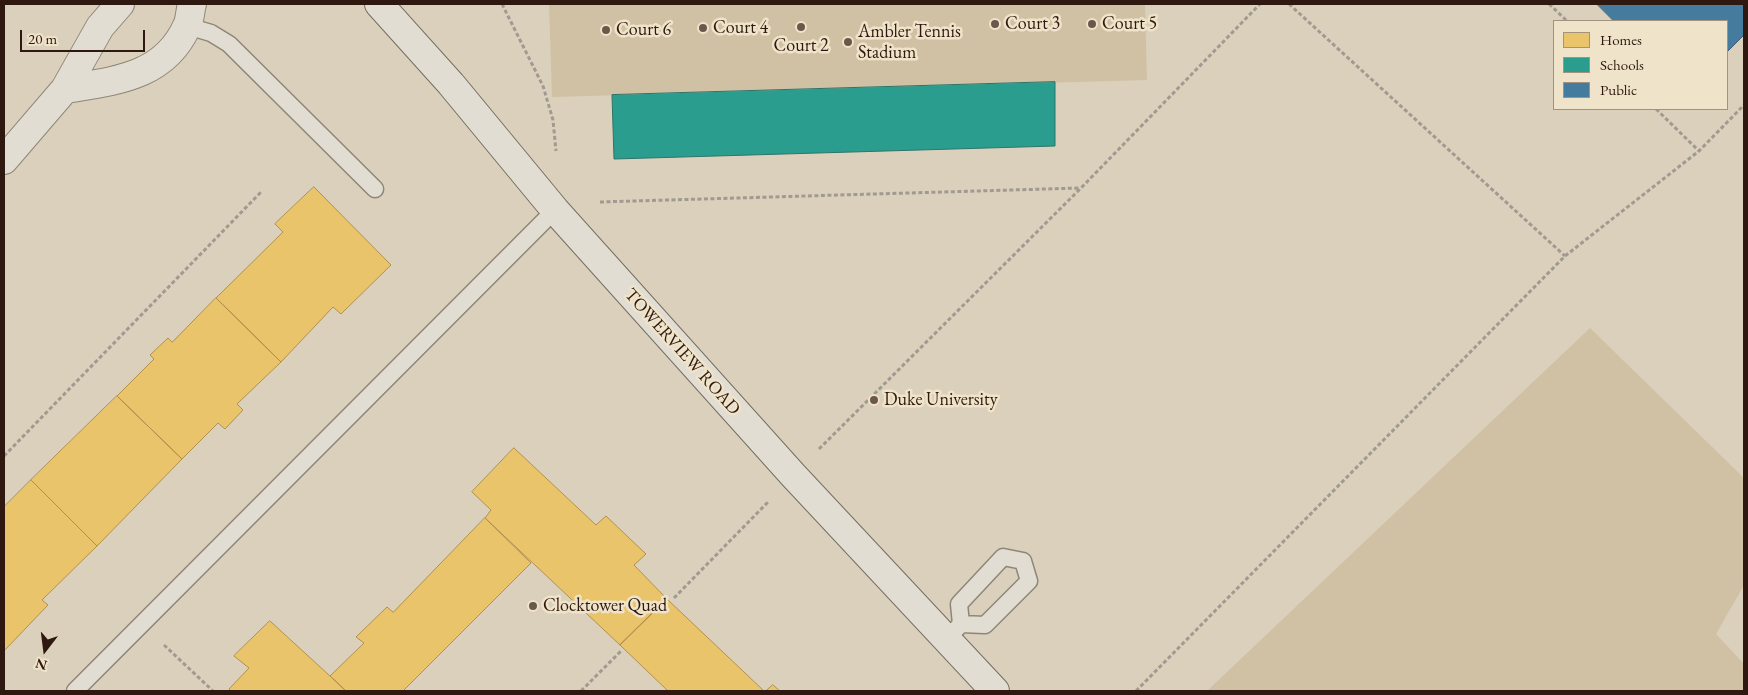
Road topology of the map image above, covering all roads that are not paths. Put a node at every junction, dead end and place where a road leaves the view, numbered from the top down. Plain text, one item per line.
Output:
1 (120, 4) edge
2 (379, 4) edge
3 (190, 15) edge
4 (65, 89) junction
5 (4, 160) edge
6 (375, 189) dead end
7 (556, 210) junction
8 (954, 632) junction
9 (75, 691) edge
10 (995, 691) edge

1 - 4 street
2 - 7 street, TOWERVIEW ROAD
3 - 4 street
3 - 6 lane
4 - 5 street
7 - 8 street, TOWERVIEW ROAD
7 - 9 lane
8 - 8 lane
8 - 10 street, TOWERVIEW ROAD

